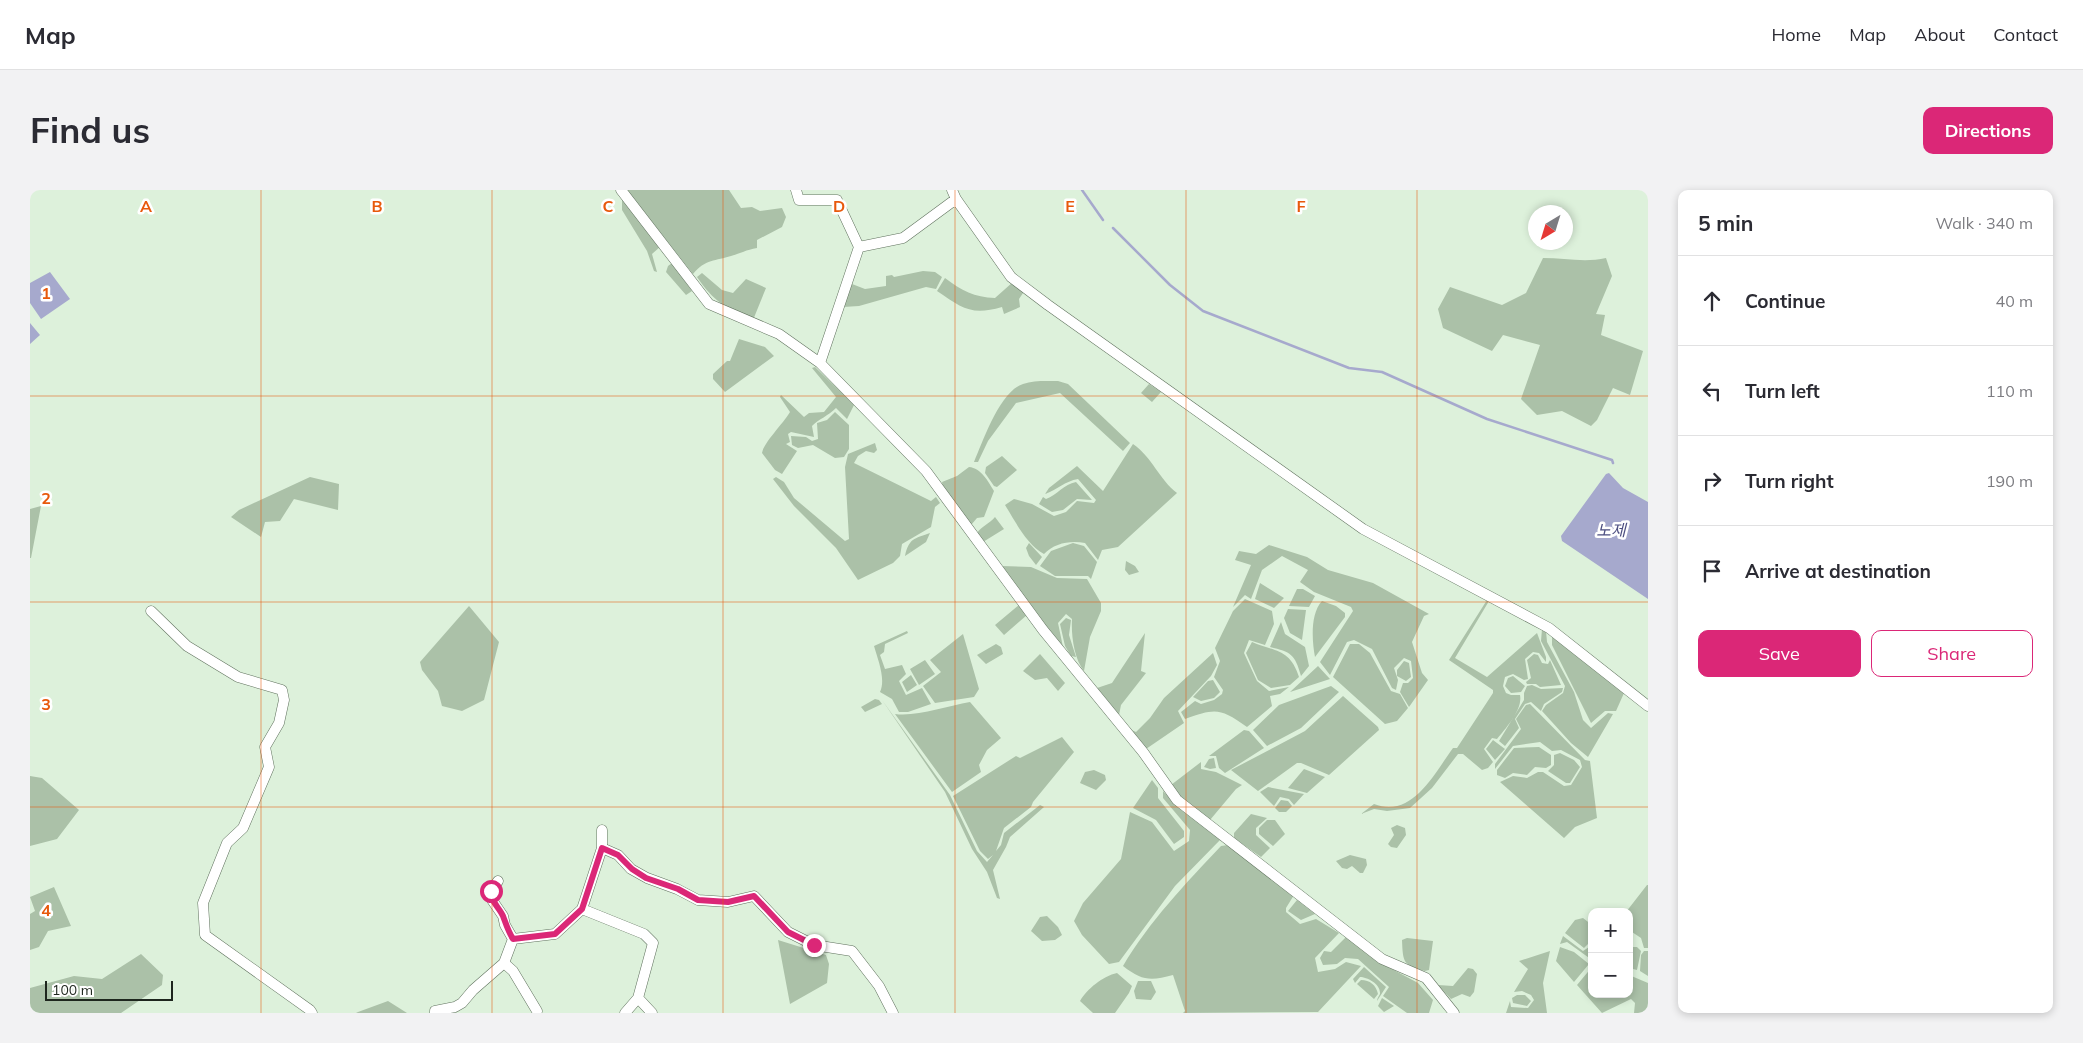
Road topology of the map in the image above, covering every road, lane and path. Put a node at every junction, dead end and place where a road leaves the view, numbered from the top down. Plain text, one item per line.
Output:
1 (621, 190) edge
2 (796, 190) edge
3 (954, 195) edge
4 (859, 247) junction
5 (820, 363) junction
6 (151, 611) dead end
7 (1648, 706) edge
8 (602, 830) dead end
9 (602, 848) junction
10 (498, 881) dead end
11 (582, 909) junction
12 (513, 939) junction
13 (504, 963) junction
14 (638, 998) junction
15 (536, 1011) dead end
16 (312, 1013) edge
17 (435, 1013) edge
18 (625, 1013) edge
19 (652, 1013) edge
20 (894, 1013) edge
21 (1454, 1013) edge

1 - 5 street
2 - 4 street
3 - 4 street
3 - 7 street
4 - 5 street
5 - 21 street
6 - 16 street
8 - 9 street
9 - 11 street
9 - 20 street
10 - 12 street
11 - 12 street
11 - 14 street
12 - 13 street
13 - 15 street
13 - 17 street
14 - 18 street
14 - 19 street

